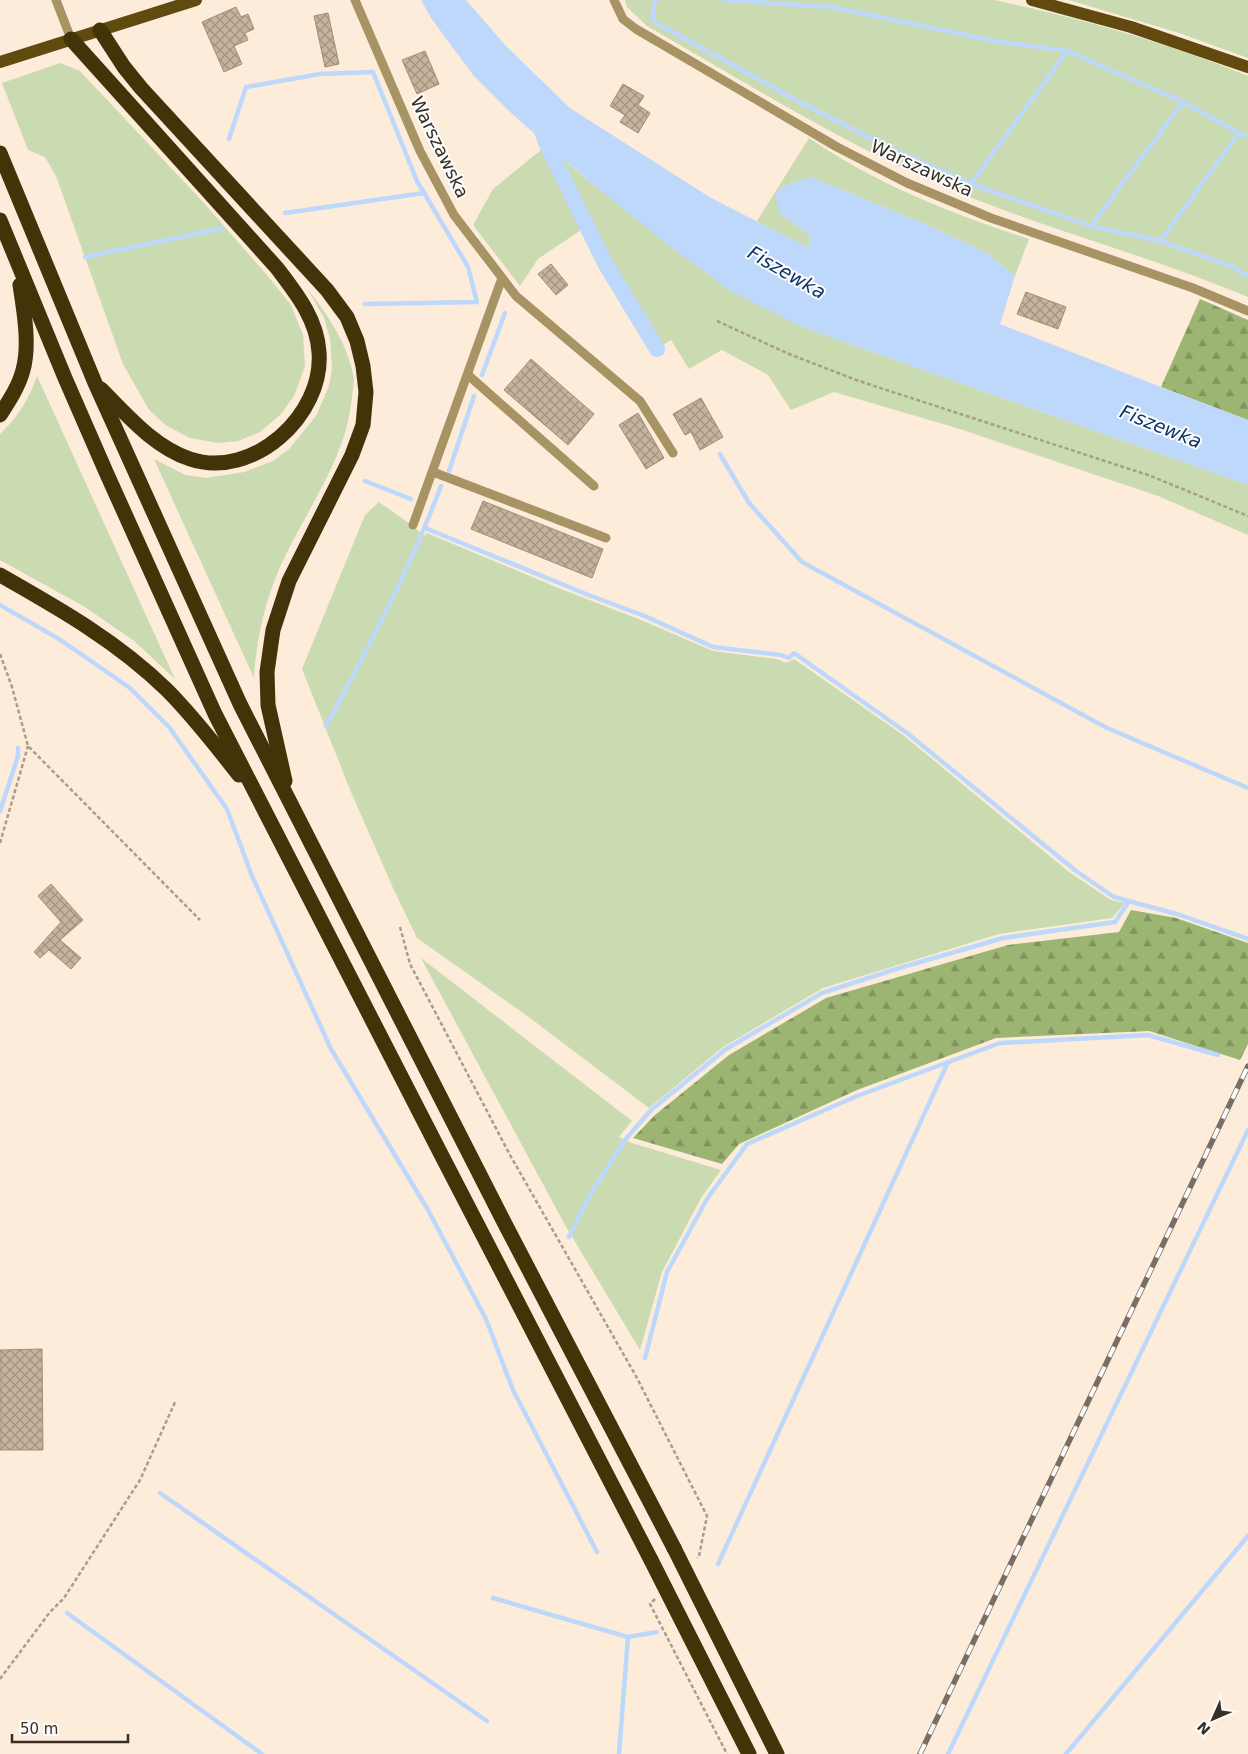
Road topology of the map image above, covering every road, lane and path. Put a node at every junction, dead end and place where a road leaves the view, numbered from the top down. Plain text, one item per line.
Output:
1 (56, 0) edge
2 (196, 0) edge
3 (355, 0) edge
4 (614, 0) edge
5 (1032, 0) edge
6 (100, 30) junction
7 (71, 39) junction
8 (0, 62) edge
9 (1248, 67) edge
10 (3, 160) edge
11 (0, 220) edge
12 (16, 259) junction
13 (502, 278) junction
14 (1248, 312) edge
15 (717, 321) dead end
16 (468, 375) junction
17 (95, 382) junction
18 (0, 415) edge
19 (673, 452) dead end
20 (432, 472) junction
21 (594, 486) dead end
22 (1248, 516) edge
23 (413, 525) dead end
24 (606, 538) dead end
25 (0, 575) edge
26 (0, 654) edge
27 (28, 746) junction
28 (259, 799) junction
29 (290, 802) junction
30 (0, 843) edge
31 (200, 920) dead end
32 (400, 927) dead end
33 (176, 1400) dead end
34 (692, 1563) dead end
35 (657, 1598) dead end
36 (0, 1679) edge
37 (727, 1754) edge
38 (749, 1754) edge
39 (776, 1754) edge

1 - 7 lane
2 - 6 main road
3 - 13 lane, Warszawska
4 - 14 lane, Warszawska
5 - 9 main road
6 - 7 main road
6 - 29 highway
7 - 8 main road
7 - 17 highway
10 - 17 highway
11 - 12 highway
12 - 18 highway
12 - 28 highway
13 - 16 lane
13 - 19 lane, Warszawska
15 - 22 path
16 - 20 lane
16 - 21 lane
17 - 29 highway
20 - 23 lane
20 - 24 lane
25 - 28 highway
26 - 27 path
27 - 30 path
27 - 31 path
28 - 38 highway, bridge
29 - 39 highway, bridge
32 - 34 path
33 - 36 path
35 - 37 path

